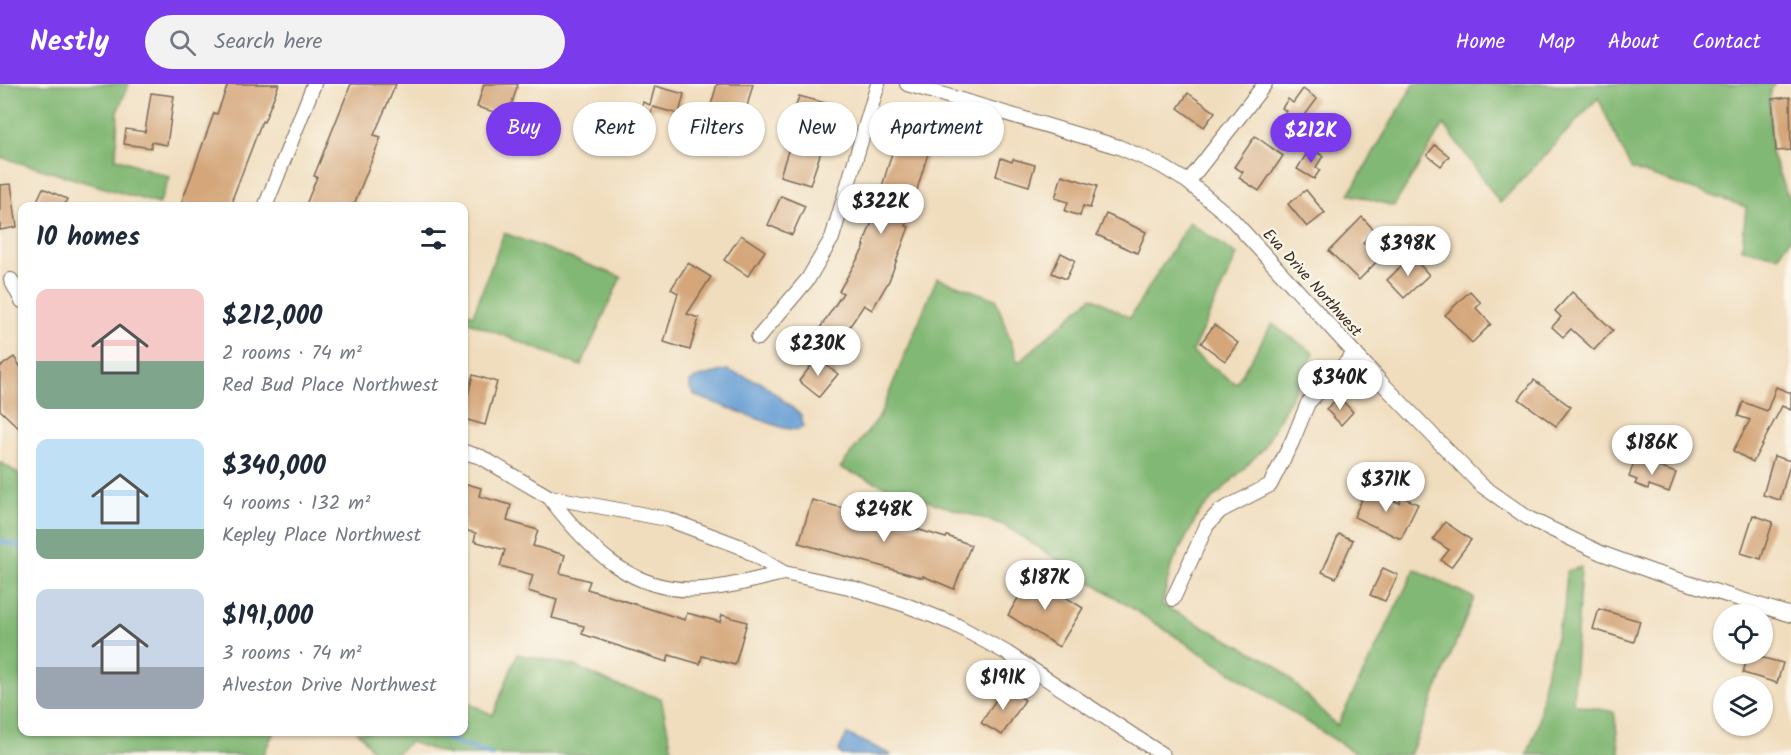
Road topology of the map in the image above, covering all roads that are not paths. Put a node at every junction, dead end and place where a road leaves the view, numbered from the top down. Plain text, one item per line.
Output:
1 (314, 84) edge
2 (878, 84) edge
3 (907, 84) edge
4 (1265, 84) edge
5 (1188, 182) junction
6 (267, 202) edge
7 (11, 280) dead end
8 (18, 293) edge
9 (758, 338) dead end
10 (1355, 353) junction
11 (468, 453) edge
12 (549, 497) junction
13 (784, 573) junction
14 (1173, 599) dead end
15 (1791, 615) edge
16 (1163, 755) edge

1 - 6 street
2 - 9 street
3 - 5 street, Eva Drive Northwest
4 - 5 street
5 - 10 street, Eva Drive Northwest
7 - 8 street
10 - 14 street
10 - 15 street, Eva Drive Northwest
11 - 12 street
12 - 13 street
12 - 13 street
13 - 16 street

